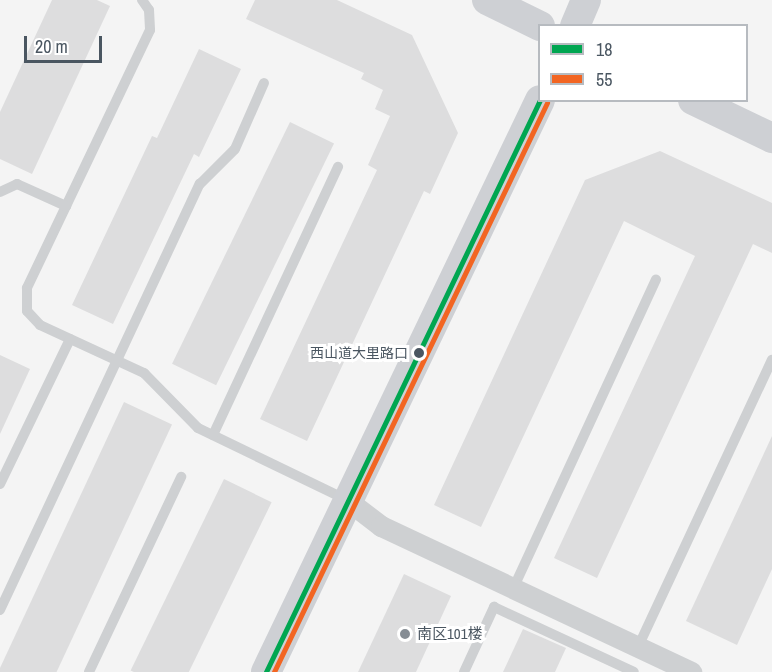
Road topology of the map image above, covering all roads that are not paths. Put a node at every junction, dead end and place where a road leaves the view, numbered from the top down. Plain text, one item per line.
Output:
1 (142, 0) edge
2 (487, 0) edge
3 (586, 0) edge
4 (575, 24) edge
5 (538, 25) edge
6 (264, 83) dead end
7 (539, 102) edge
8 (697, 102) edge
9 (772, 138) edge
10 (338, 167) dead end
11 (0, 192) edge
12 (66, 206) junction
13 (656, 279) dead end
14 (70, 339) junction
15 (117, 360) junction
16 (772, 360) edge
17 (213, 435) junction
18 (181, 477) dead end
19 (0, 484) edge
20 (347, 500) junction
21 (513, 589) junction
22 (0, 610) edge
23 (638, 647) junction
24 (630, 671) edge
25 (89, 672) edge
26 (267, 672) edge
27 (464, 672) edge
28 (691, 672) edge

1 - 12 lane
2 - 5 street
3 - 4 street
6 - 15 lane
7 - 20 street
8 - 9 street
10 - 17 lane
11 - 12 lane
12 - 14 lane
13 - 21 lane
14 - 15 lane
14 - 19 lane
15 - 17 lane
15 - 22 lane
16 - 23 lane
17 - 20 lane
18 - 25 lane
20 - 21 street
20 - 26 street
21 - 23 street
23 - 28 street
24 - 27 lane

